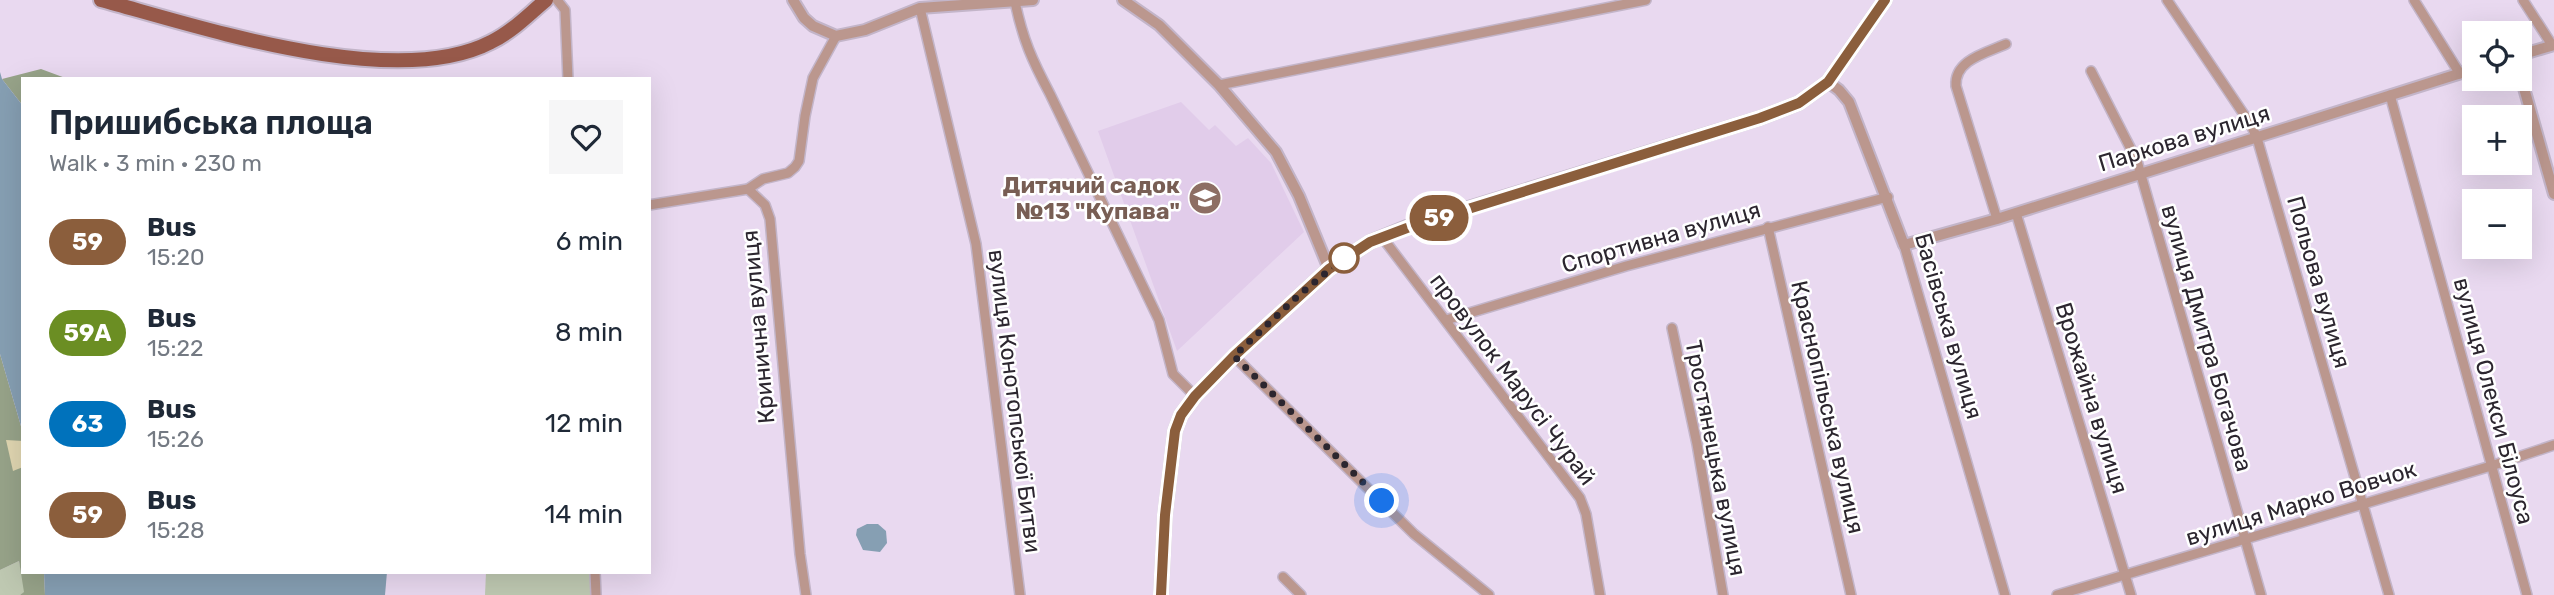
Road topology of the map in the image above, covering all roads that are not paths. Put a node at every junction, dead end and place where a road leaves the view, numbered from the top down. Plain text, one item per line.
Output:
1 (101, 0) edge
2 (546, 0) edge
3 (557, 0) edge
4 (793, 0) edge
5 (936, 0) edge
6 (1033, 0) edge
7 (1125, 0) edge
8 (1646, 0) edge
9 (1885, 0) edge
10 (2167, 0) edge
11 (2414, 0) edge
12 (2524, 0) edge
13 (1015, 2) junction
14 (920, 8) junction
15 (836, 36) junction
16 (2006, 44) dead end
17 (2553, 45) edge
18 (2532, 51) edge
19 (2091, 71) dead end
20 (2460, 74) joint
21 (568, 77) edge
22 (1828, 82) junction
23 (1219, 85) junction
24 (2525, 91) edge
25 (2390, 95) junction
26 (2258, 138) junction
27 (2140, 173) junction
28 (748, 189) junction
29 (2554, 194) edge
30 (1888, 197) junction
31 (651, 205) edge
32 (2016, 213) junction
33 (1997, 219) junction
34 (1768, 227) junction
35 (1382, 237) junction
36 (1904, 245) junction
37 (1329, 269) junction
38 (1446, 320) junction
39 (1672, 328) dead end
40 (1234, 356) junction
41 (1195, 396) junction
42 (2554, 445) edge
43 (2491, 466) junction
44 (2363, 505) junction
45 (2245, 540) junction
46 (595, 574) edge
47 (2125, 575) junction
48 (1283, 577) dead end
49 (597, 595) edge
50 (806, 595) edge
51 (1020, 595) edge
52 (1161, 595) edge
53 (1301, 595) edge
54 (1489, 595) edge
55 (1600, 595) edge
56 (1723, 595) edge
57 (1851, 595) edge
58 (2005, 595) edge
59 (2057, 595) edge
60 (2132, 595) edge
61 (2261, 595) edge
62 (2389, 595) edge
63 (2527, 595) edge

1 - 2 main road
3 - 21 street
4 - 15 street
5 - 14 street
6 - 13 street
7 - 23 street
8 - 23 street
9 - 22 main road
10 - 26 street, Польова вулиця
11 - 20 street
12 - 17 street
13 - 14 street
13 - 41 street
14 - 15 street
14 - 51 street, вулиця Конотопської Битви
15 - 28 street
16 - 33 street
17 - 18 street
19 - 27 street, вулиця Дмитра Богачова
20 - 25 street, Паркова вулиця
22 - 30 street, Басівська вулиця
22 - 35 main road
23 - 37 street
24 - 29 street
25 - 26 street, Паркова вулиця
25 - 43 street, вулиця Олекси Білоуса
26 - 27 street, Паркова вулиця
26 - 44 street, Польова вулиця
27 - 32 street, Паркова вулиця
27 - 45 street, вулиця Дмитра Богачова
28 - 31 street
28 - 50 street, Кринична вулиця
30 - 34 street, Спортивна вулиця
30 - 36 street, Басівська вулиця
32 - 33 street, Паркова вулиця
32 - 47 street, Врожайна вулиця
33 - 36 street, Паркова вулиця
34 - 38 street, Спортивна вулиця
34 - 57 street, Краснопільська вулиця
35 - 37 main road
35 - 38 street, провулок Марусі Чурай
36 - 58 street, Басівська вулиця
37 - 40 main road
38 - 55 street, провулок Марусі Чурай
39 - 56 street, Тростянецька вулиця
40 - 41 main road
40 - 54 street
41 - 52 main road
42 - 43 street, вулиця Марко Вовчок
43 - 44 street, вулиця Марко Вовчок
43 - 63 street, вулиця Олекси Білоуса
44 - 45 street, вулиця Марко Вовчок
44 - 62 street, Польова вулиця
45 - 47 street, вулиця Марко Вовчок
45 - 61 street, вулиця Дмитра Богачова
46 - 49 street
47 - 59 street, вулиця Марко Вовчок
47 - 60 street, Врожайна вулиця
48 - 53 street

